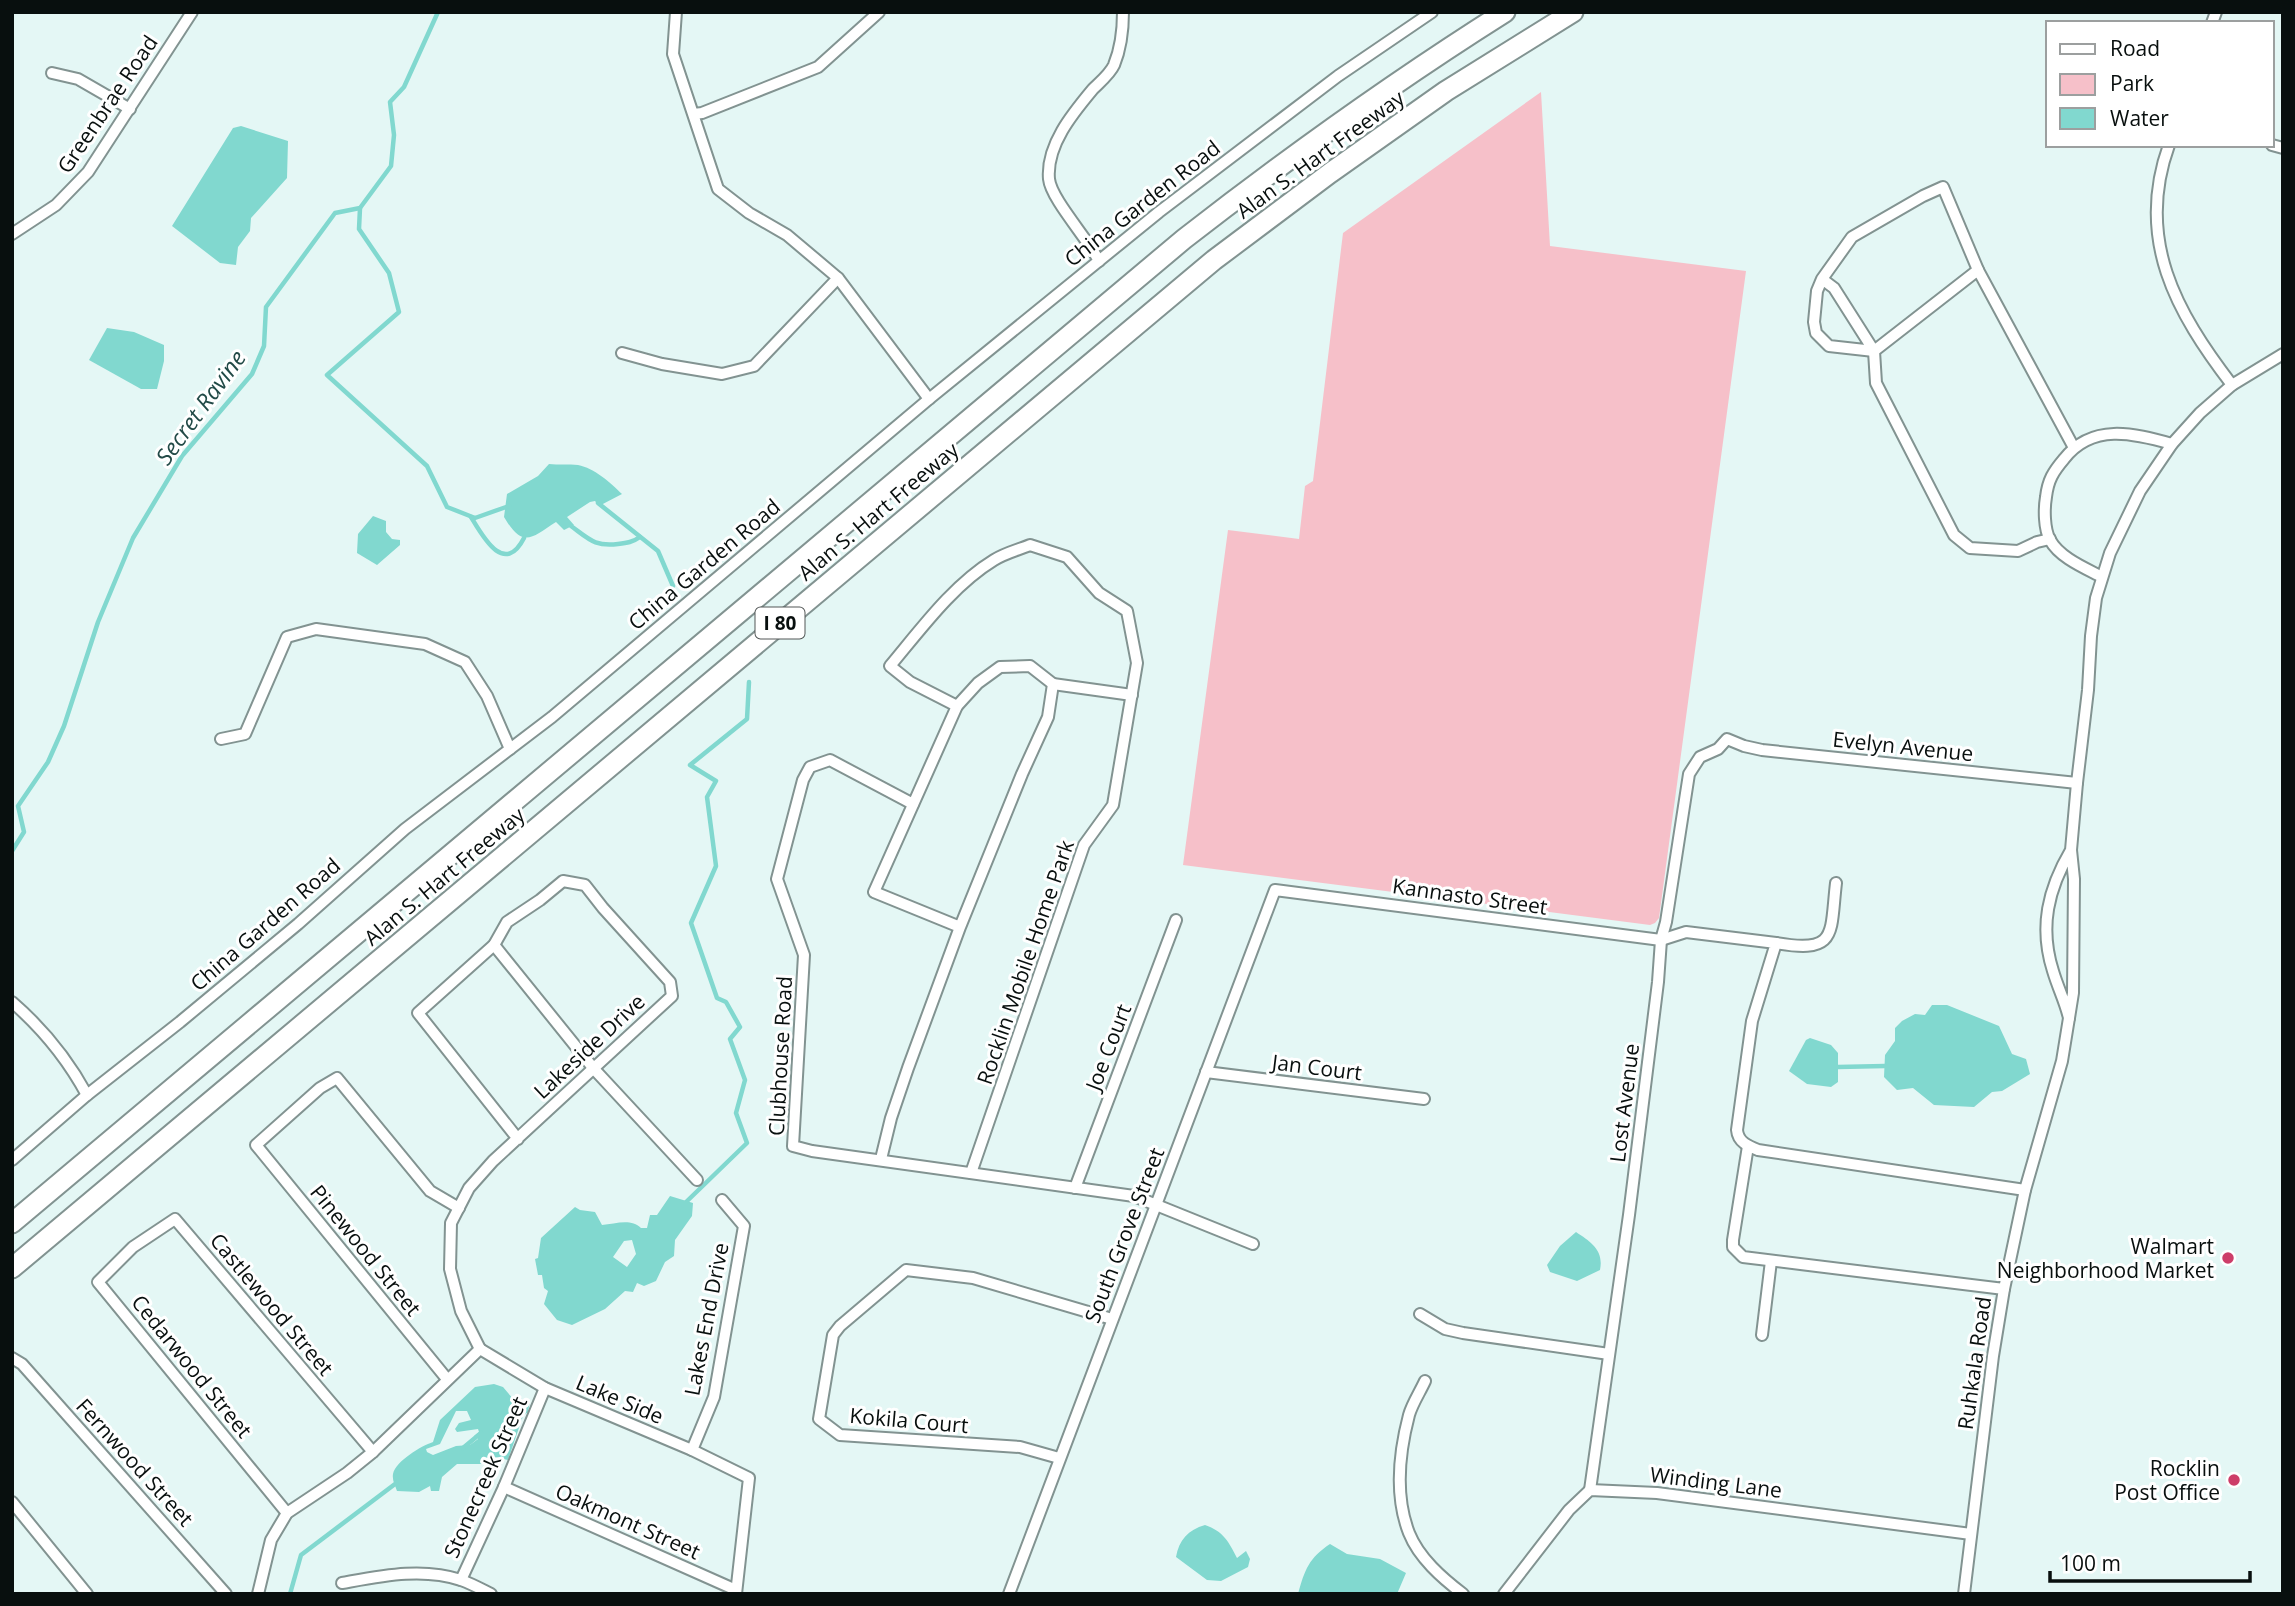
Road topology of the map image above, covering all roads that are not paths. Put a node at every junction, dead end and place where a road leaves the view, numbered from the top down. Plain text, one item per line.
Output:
1 (192, 12) edge
2 (676, 12) edge
3 (879, 12) edge
4 (1123, 12) edge
5 (1432, 12) edge
6 (1505, 12) edge
7 (1573, 12) edge
8 (52, 73) dead end
9 (130, 109) junction
10 (694, 114) junction
11 (2168, 147) edge
12 (12, 234) edge
13 (1099, 261) junction
14 (1978, 270) junction
15 (838, 278) junction
16 (1822, 279) junction
17 (1874, 351) junction
18 (622, 354) dead end
19 (2283, 354) edge
20 (2232, 385) junction
21 (929, 398) junction
22 (2172, 444) junction
23 (2073, 446) junction
24 (2050, 540) junction
25 (2102, 577) junction
26 (1053, 684) junction
27 (1132, 695) junction
28 (957, 706) junction
29 (221, 738) dead end
30 (1727, 739) joint
31 (510, 749) junction
32 (2077, 783) junction
33 (913, 804) junction
34 (2071, 850) junction
35 (1836, 883) dead end
36 (1275, 890) joint
37 (1176, 920) dead end
38 (960, 927) junction
39 (1661, 940) junction
40 (1776, 943) junction
41 (494, 945) junction
42 (12, 1002) edge
43 (2069, 1018) junction
44 (594, 1069) junction
45 (1206, 1072) junction
46 (87, 1095) junction
47 (1424, 1099) dead end
48 (518, 1139) junction
49 (1748, 1146) junction
50 (881, 1159) junction
51 (12, 1160) edge
52 (971, 1173) junction
53 (696, 1180) dead end
54 (1074, 1188) junction
55 (2025, 1190) junction
56 (722, 1200) dead end
57 (1156, 1205) junction
58 (459, 1208) junction
59 (12, 1223) edge
60 (1253, 1244) dead end
61 (133, 1247) joint
62 (1771, 1261) junction
63 (12, 1268) edge
64 (2004, 1289) junction
65 (1420, 1314) dead end
66 (1112, 1319) junction
67 (1762, 1335) dead end
68 (480, 1349) junction
69 (1609, 1354) junction
70 (12, 1359) edge
71 (447, 1379) junction
72 (1425, 1381) dead end
73 (545, 1388) junction
74 (692, 1450) junction
75 (373, 1452) junction
76 (1059, 1458) junction
77 (504, 1487) junction
78 (1590, 1490) junction
79 (12, 1502) edge
80 (287, 1513) junction
81 (1971, 1534) junction
82 (461, 1580) junction
83 (342, 1583) dead end
84 (736, 1592) edge
85 (88, 1594) edge
86 (226, 1594) edge
87 (258, 1594) edge
88 (491, 1594) edge
89 (1009, 1594) edge
90 (1462, 1594) edge
91 (1504, 1594) edge
92 (1964, 1594) edge

1 - 9 street, Greenbrae Road
2 - 10 street
3 - 10 street
4 - 13 street
5 - 13 street, China Garden Road
6 - 59 highway, Alan S. Hart Freeway / I 80
7 - 63 highway, Alan S. Hart Freeway / I 80
8 - 9 street
9 - 12 street, Greenbrae Road
10 - 15 street
11 - 20 street
13 - 21 street, China Garden Road
14 - 16 street
14 - 17 street
14 - 23 street
15 - 18 street
15 - 21 street
16 - 17 street
16 - 17 street
17 - 24 street
19 - 20 street, Ruhkala Road
20 - 22 street, Ruhkala Road
21 - 31 street, China Garden Road
22 - 23 street
22 - 25 street, Ruhkala Road
23 - 24 street
24 - 25 street
25 - 32 street, Ruhkala Road
26 - 27 street
26 - 28 street
26 - 38 street
27 - 28 street, Rocklin Mobile Home Park
27 - 52 street, Rocklin Mobile Home Park
28 - 33 street
29 - 31 street
30 - 32 street, Evelyn Avenue
30 - 39 street, Lost Avenue
31 - 46 street, China Garden Road
32 - 34 street, Ruhkala Road
33 - 38 street
33 - 50 street, Clubhouse Road
34 - 43 street, Ruhkala Road
34 - 43 street, Ruhkala Road
35 - 40 street, Kannasto Street
36 - 39 street, Kannasto Street
36 - 45 street, South Grove Street
37 - 54 street, Joe Court
38 - 50 street
39 - 40 street, Kannasto Street
39 - 69 street, Lost Avenue
40 - 49 street
41 - 44 street
41 - 44 street, Lakeside Drive
41 - 48 street
42 - 46 street
43 - 55 street, Ruhkala Road
44 - 48 street, Lakeside Drive
44 - 53 street
45 - 47 street, Jan Court
45 - 57 street, South Grove Street
46 - 51 street, China Garden Road
48 - 58 street, Lakeside Drive
49 - 55 street
49 - 62 street
50 - 52 street, Clubhouse Road
52 - 54 street, Clubhouse Road
54 - 57 street, Clubhouse Road
55 - 64 street, Ruhkala Road
56 - 74 street, Lakes End Drive
57 - 60 street, Clubhouse Road
57 - 66 street, South Grove Street
58 - 68 street, Lakeside Drive
58 - 71 street, Pinewood Street
61 - 75 street, Castlewood Street
61 - 80 street, Cedarwood Street
62 - 64 street
62 - 67 street
64 - 81 street, Ruhkala Road
65 - 69 street
66 - 76 street, South Grove Street
66 - 76 street, Kokila Court
68 - 71 street
68 - 73 street, Lake Side
69 - 78 street, Lost Avenue
70 - 86 street, Fernwood Street
71 - 75 street
72 - 90 street
73 - 74 street, Lake Side
73 - 77 street, Stonecreek Street
74 - 84 street, Lake Side
75 - 80 street
76 - 89 street, South Grove Street
77 - 82 street, Stonecreek Street
77 - 84 street, Oakmont Street
78 - 81 street, Winding Lane
78 - 91 street
79 - 85 street
80 - 87 street
81 - 92 street, Ruhkala Road
82 - 83 street
82 - 88 street

